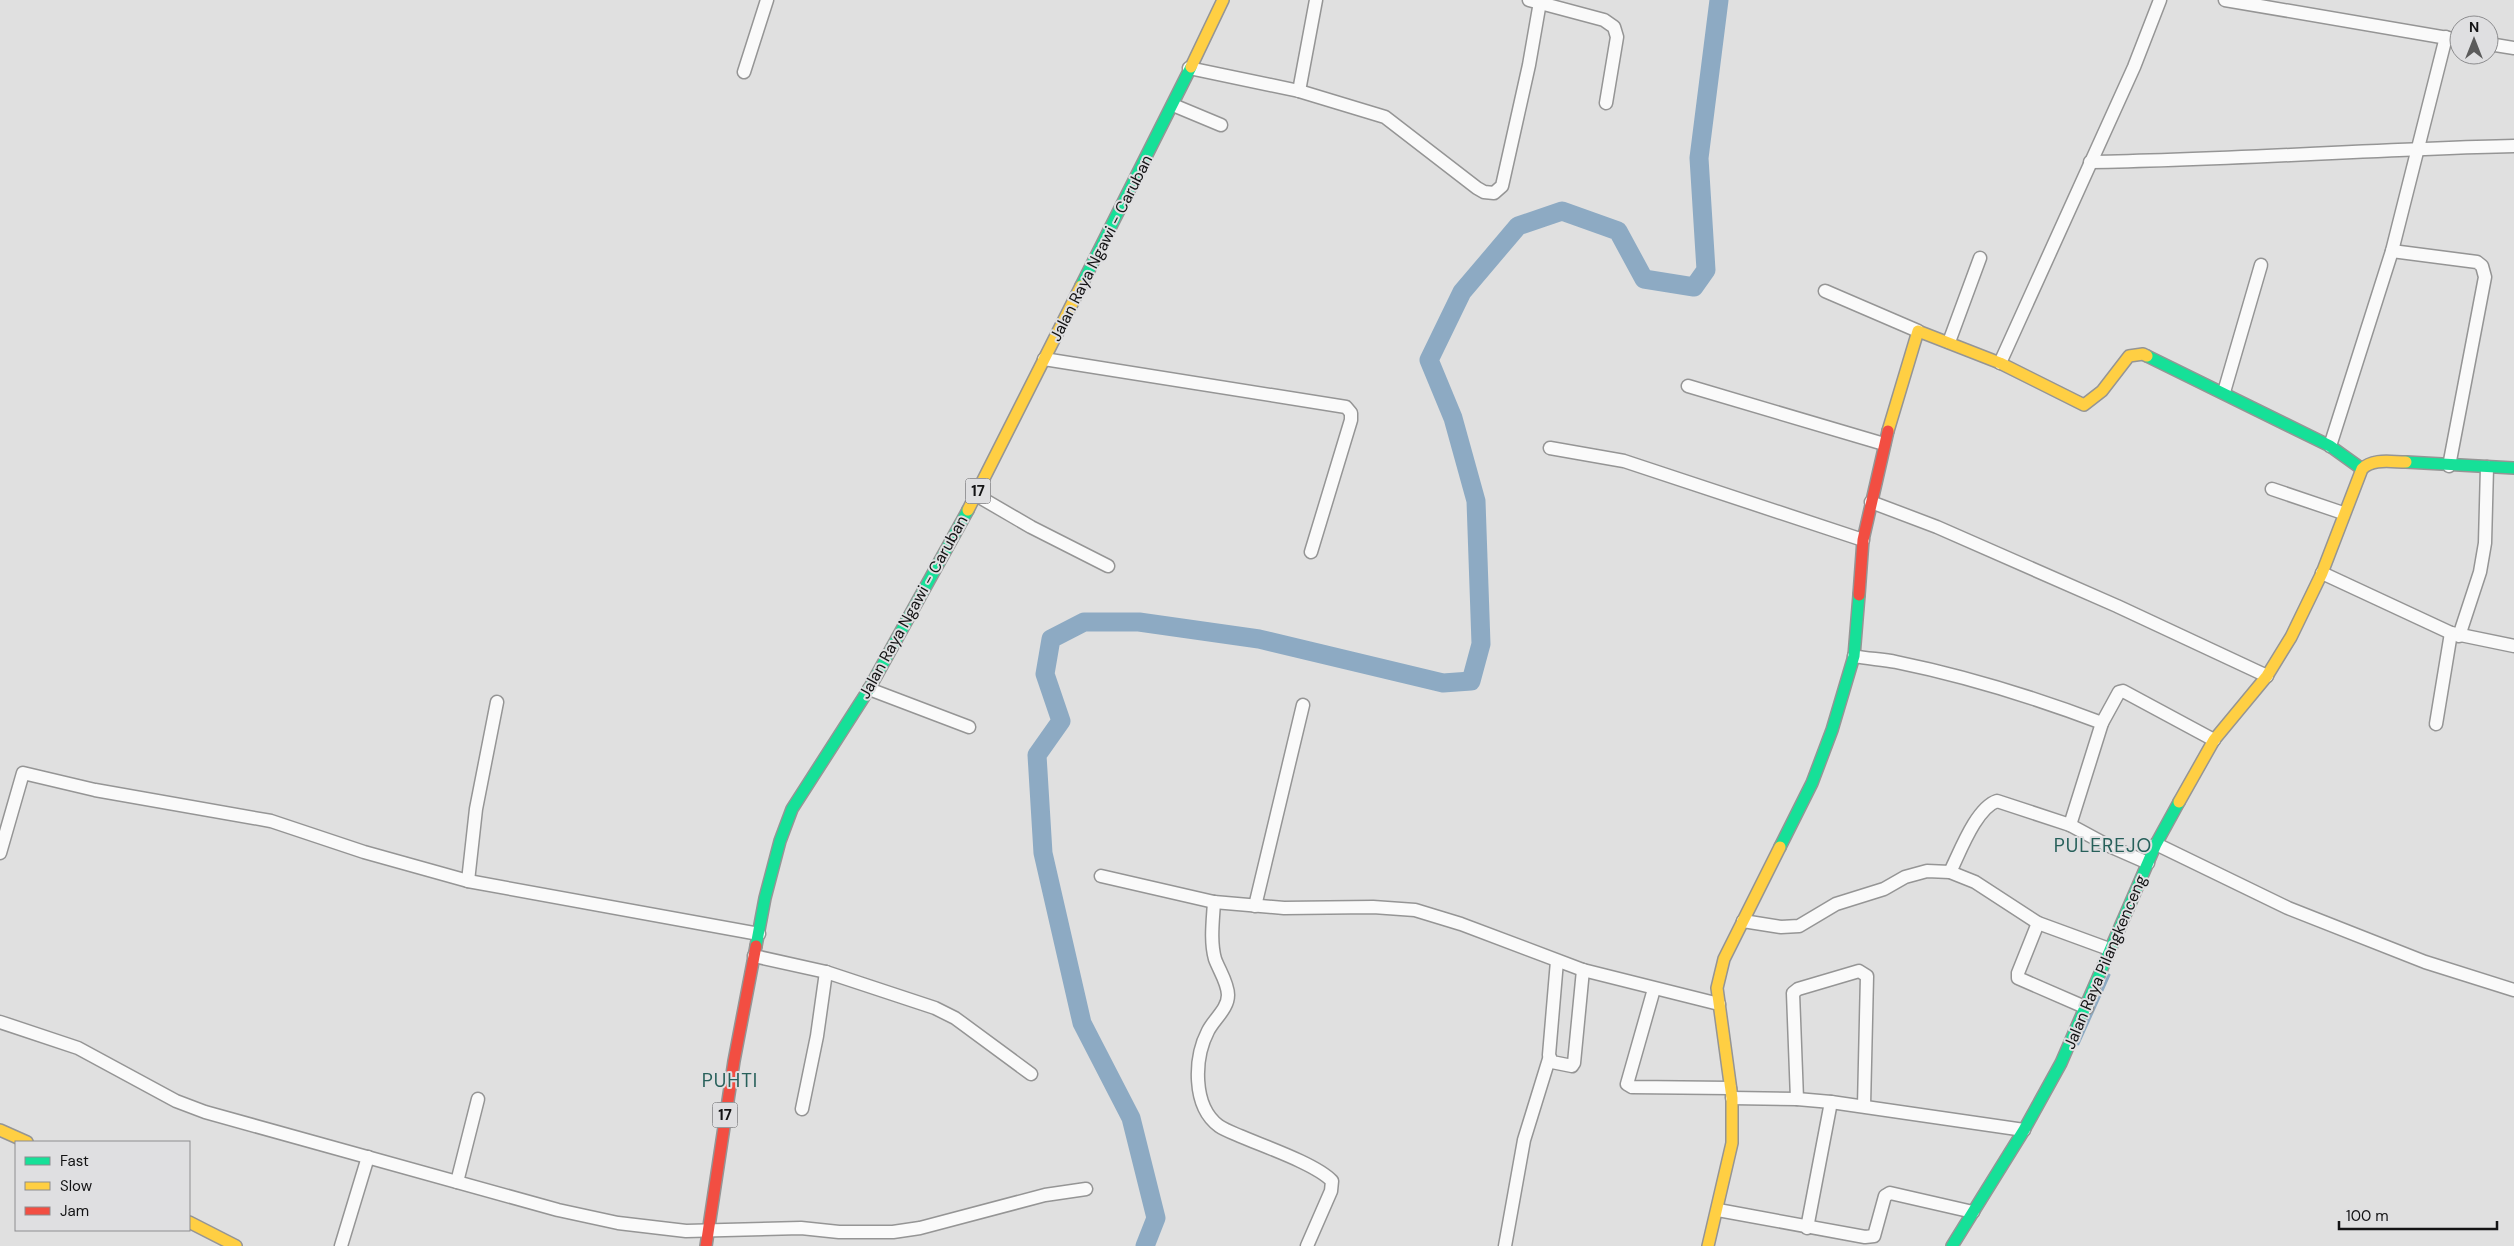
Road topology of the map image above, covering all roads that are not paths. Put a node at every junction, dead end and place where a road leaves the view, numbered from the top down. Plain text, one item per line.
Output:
1 (767, 0) edge
2 (1223, 0) edge
3 (1316, 0) edge
4 (2160, 0) edge
5 (2225, 0) edge
6 (1534, 1) edge
7 (1557, 3) edge
8 (2446, 38) junction
9 (2449, 38) edge
10 (2499, 46) edge
11 (2514, 48) edge
12 (1189, 68) junction
13 (744, 72) dead end
14 (1299, 90) junction
15 (1606, 102) dead end
16 (1173, 106) junction
17 (1222, 125) dead end
18 (2514, 146) edge
19 (2418, 148) junction
20 (2090, 162) junction
21 (2392, 251) junction
22 (1980, 258) dead end
23 (2261, 266) dead end
24 (1825, 291) dead end
25 (1918, 331) junction
26 (1949, 342) junction
27 (1044, 359) junction
28 (2000, 363) junction
29 (1688, 386) dead end
30 (2224, 392) junction
31 (1884, 444) junction
32 (2330, 446) junction
33 (1550, 448) dead end
34 (2449, 466) junction
35 (2487, 467) junction
36 (2514, 468) edge
37 (2362, 469) junction
38 (2272, 489) dead end
39 (976, 495) junction
40 (1871, 502) junction
41 (2343, 513) junction
42 (1863, 540) junction
43 (1310, 552) dead end
44 (1108, 566) dead end
45 (2322, 573) junction
46 (2455, 634) junction
47 (2514, 646) edge
48 (1854, 656) junction
49 (2267, 676) junction
50 (869, 689) junction
51 (497, 702) dead end
52 (1302, 705) dead end
53 (2102, 723) junction
54 (2436, 724) dead end
55 (969, 727) dead end
56 (2214, 740) junction
57 (2070, 825) junction
58 (2156, 844) junction
59 (0, 854) edge
60 (2148, 863) junction
61 (1950, 872) junction
62 (1101, 876) dead end
63 (468, 881) junction
64 (1214, 902) junction
65 (1256, 906) junction
66 (1743, 921) junction
67 (2038, 923) junction
68 (759, 934) junction
69 (2109, 949) junction
70 (754, 956) junction
71 (1557, 962) junction
72 (1583, 970) junction
73 (826, 972) junction
74 (1654, 989) junction
75 (2514, 990) edge
76 (1719, 1004) junction
77 (2087, 1008) junction
78 (0, 1022) edge
79 (1549, 1059) junction
80 (1031, 1074) dead end
81 (1731, 1093) junction
82 (478, 1099) dead end
83 (1797, 1099) junction
84 (1830, 1102) junction
85 (1864, 1106) junction
86 (802, 1109) dead end
87 (0, 1130) edge
88 (2024, 1130) junction
89 (24, 1141) edge
90 (368, 1158) junction
91 (457, 1182) junction
92 (1086, 1189) dead end
93 (1718, 1210) junction
94 (1973, 1212) junction
95 (190, 1223) edge
96 (1807, 1228) junction
97 (709, 1231) junction
98 (236, 1246) edge
99 (340, 1246) edge
100 (706, 1246) edge
101 (1307, 1246) edge
102 (1504, 1246) edge
103 (1708, 1246) edge
104 (1952, 1246) edge

1 - 13 street
2 - 12 main road, Jalan Raya Ngawi - Caruban / 17
3 - 14 street
4 - 20 street
5 - 8 street
6 - 7 street
6 - 14 street
7 - 15 street
8 - 9 street
8 - 19 street
10 - 11 street
12 - 14 street
12 - 16 main road, Jalan Raya Ngawi - Caruban / 17
16 - 17 street
16 - 27 main road, Jalan Raya Ngawi - Caruban / 17
18 - 19 street
19 - 20 street
19 - 21 street
20 - 28 street
21 - 32 street
21 - 34 street
22 - 26 street
23 - 30 street
24 - 25 street
25 - 26 main road
25 - 31 main road
26 - 28 main road
27 - 39 main road, Jalan Raya Ngawi - Caruban / 17
27 - 43 street
28 - 30 main road
29 - 31 street
30 - 32 main road
31 - 40 main road
32 - 37 main road
33 - 42 street
34 - 35 main road
34 - 37 main road
35 - 36 main road
35 - 46 street
37 - 41 main road, Jalan Raya Pilangkenceng
38 - 41 street
39 - 44 street
39 - 50 main road, Jalan Raya Ngawi - Caruban / 17
40 - 42 main road
40 - 49 street
41 - 45 main road, Jalan Raya Pilangkenceng
42 - 48 main road
45 - 46 street
45 - 49 main road, Jalan Raya Pilangkenceng
46 - 47 street
46 - 54 street
48 - 53 street
48 - 66 main road
49 - 56 main road, Jalan Raya Pilangkenceng
50 - 55 street
50 - 68 main road, Jalan Raya Ngawi - Caruban / 17
51 - 63 street
52 - 65 street
53 - 56 street
53 - 57 street
56 - 58 main road, Jalan Raya Pilangkenceng
57 - 60 street
57 - 61 street
58 - 60 main road, Jalan Raya Pilangkenceng
58 - 75 street
59 - 63 street
60 - 69 main road, Jalan Raya Pilangkenceng
61 - 66 street
61 - 67 street
62 - 64 street
63 - 68 street
64 - 65 street
64 - 101 street
65 - 71 street
66 - 76 main road
67 - 69 street
67 - 77 street
68 - 70 main road, Jalan Raya Ngawi - Caruban / 17
69 - 77 main road, Jalan Raya Pilangkenceng
70 - 73 street
70 - 97 main road, Jalan Raya Ngawi - Caruban / 17
71 - 72 street
71 - 79 street
72 - 74 street
72 - 79 street
73 - 80 street
73 - 86 street
74 - 76 street
74 - 81 street
76 - 81 main road
77 - 88 main road, Jalan Raya Pilangkenceng
78 - 90 street
79 - 102 street
81 - 83 street
81 - 93 main road
82 - 91 street
83 - 84 street
83 - 85 street
84 - 85 street
84 - 96 street
85 - 88 street
87 - 89 main road
88 - 94 main road, Jalan Raya Pilangkenceng
90 - 91 street
90 - 99 street
91 - 97 street
92 - 97 street
93 - 96 street
93 - 103 main road
94 - 96 street
94 - 104 main road, Jalan Raya Pilangkenceng
95 - 98 main road
97 - 100 main road, Jalan Raya Ngawi - Caruban / 17

